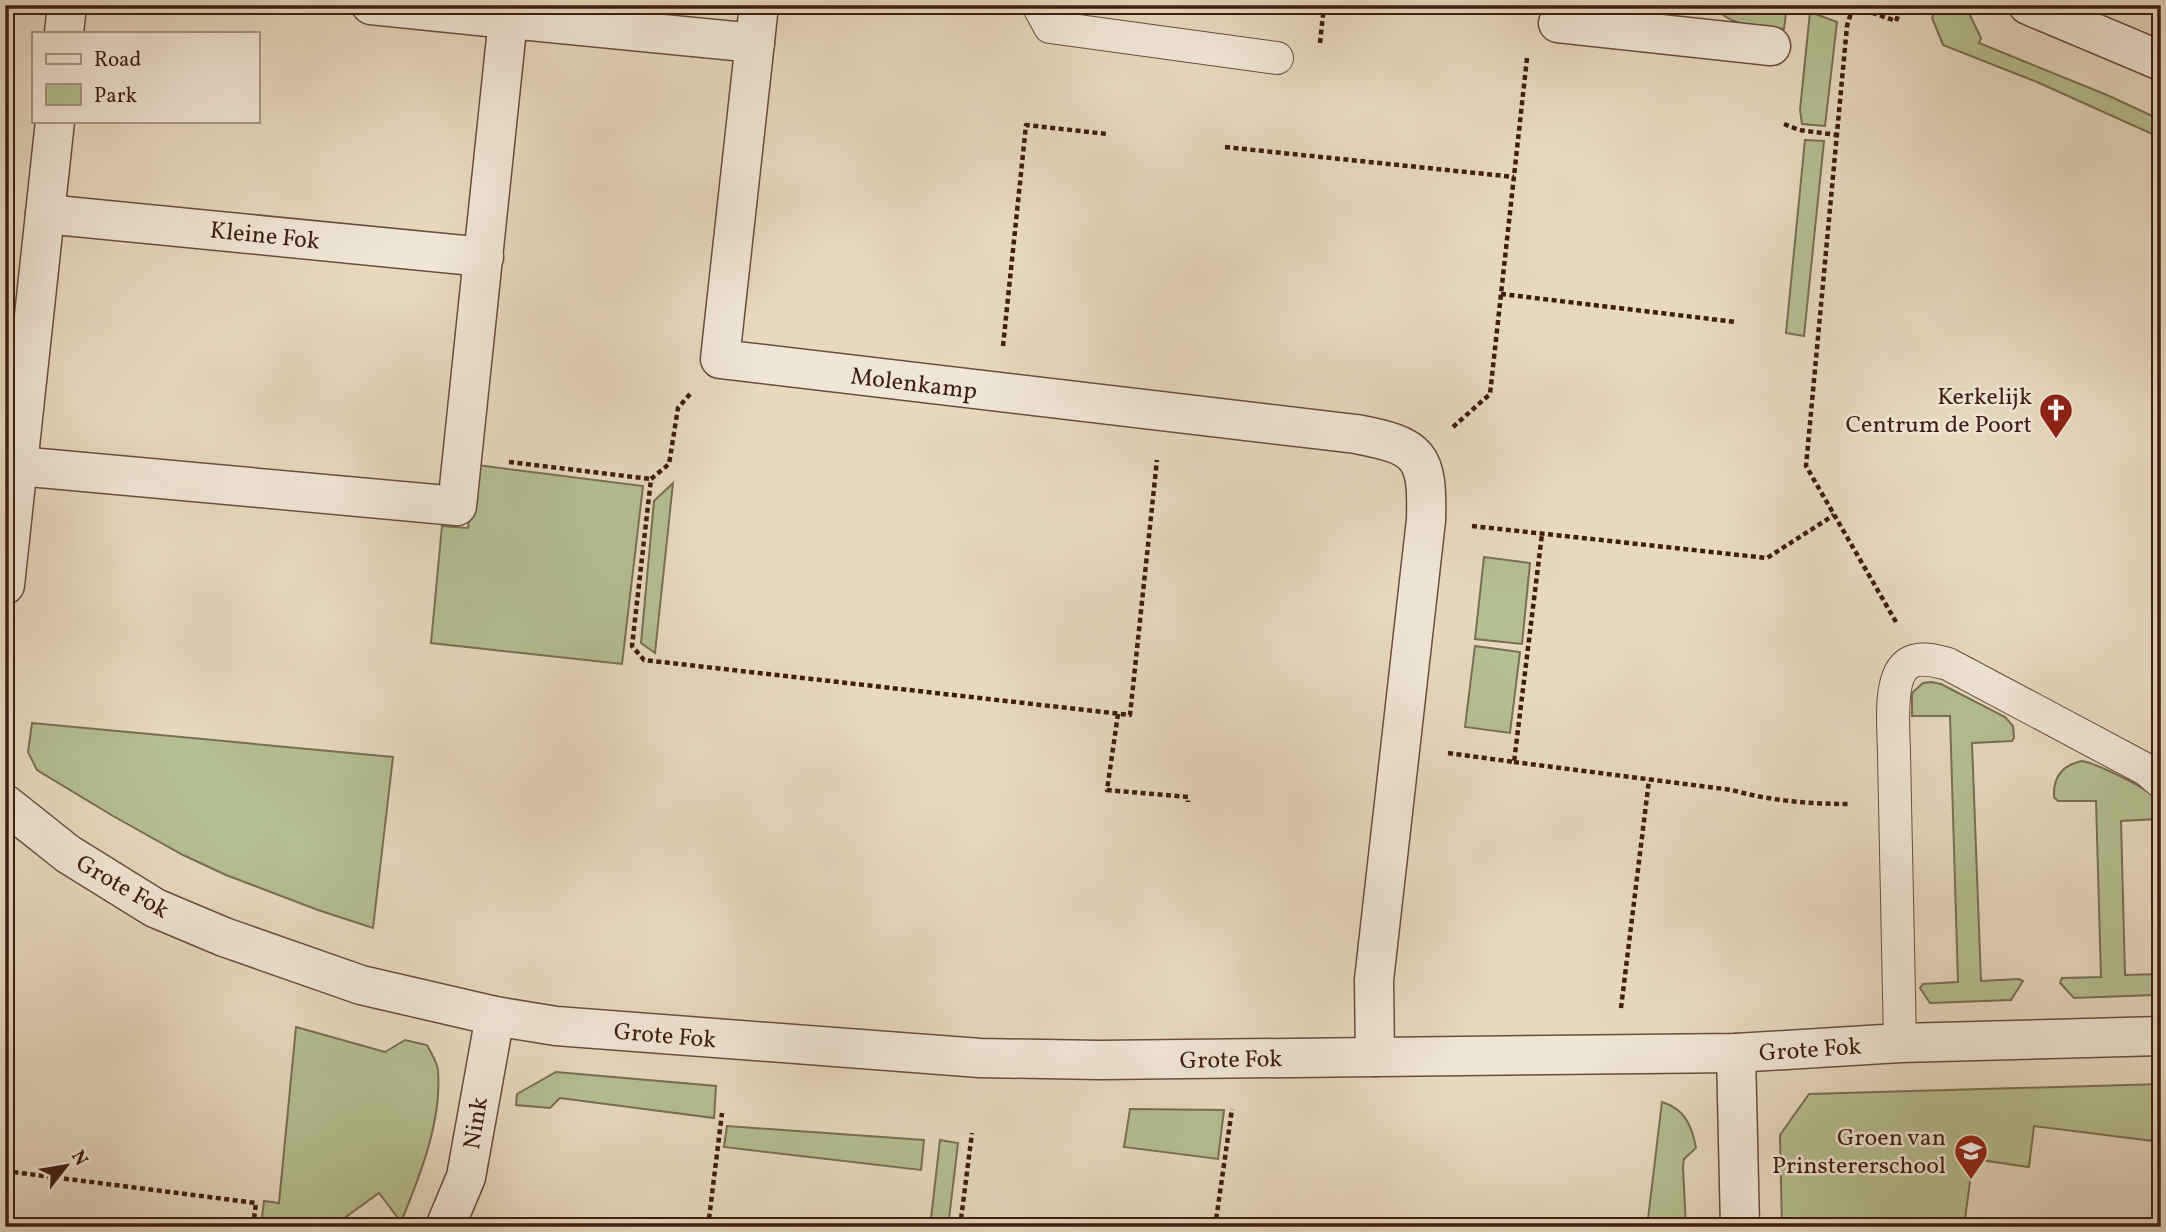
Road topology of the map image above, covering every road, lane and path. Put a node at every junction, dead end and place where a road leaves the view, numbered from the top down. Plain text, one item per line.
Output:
1 (66, 5) edge
2 (371, 5) edge
3 (759, 5) edge
4 (1038, 5) edge
5 (1902, 5) edge
6 (2028, 5) edge
7 (508, 19) junction
8 (1679, 21) edge
9 (1558, 23) dead end
10 (64, 32) edge
11 (755, 43) junction
12 (1771, 46) dead end
13 (1527, 56) dead end
14 (1277, 58) dead end
15 (2161, 61) edge
16 (55, 122) edge
17 (1783, 124) dead end
18 (1107, 134) dead end
19 (1837, 135) junction
20 (1225, 147) dead end
21 (1514, 177) junction
22 (45, 214) junction
23 (484, 257) junction
24 (1501, 294) junction
25 (1736, 322) dead end
26 (720, 359) junction
27 (998, 393) junction
28 (1162, 412) junction
29 (463, 457) junction
30 (1418, 458) junction
31 (18, 466) junction
32 (651, 479) junction
33 (1834, 515) junction
34 (1426, 520) junction
35 (1542, 534) junction
36 (5, 585) edge
37 (1909, 663) junction
38 (1118, 713) junction
39 (1399, 746) junction
40 (1514, 762) junction
41 (1649, 780) junction
42 (2161, 782) edge
43 (1188, 802) dead end
44 (5, 804) edge
45 (1894, 805) junction
46 (495, 1016) junction
47 (1620, 1019) dead end
48 (2161, 1036) edge
49 (1900, 1043) junction
50 (1735, 1054) junction
51 (1376, 1057) junction
52 (1232, 1109) dead end
53 (722, 1113) dead end
54 (972, 1133) dead end
55 (5, 1171) edge
56 (253, 1227) edge
57 (445, 1227) edge
58 (708, 1227) edge
59 (960, 1227) edge
60 (1215, 1227) edge
61 (1740, 1227) edge

1 - 10 street
2 - 7 street
3 - 11 street
4 - 14 lane
5 - 19 path
6 - 15 street
7 - 11 street
7 - 23 street
8 - 9 street
8 - 12 street
11 - 26 street
13 - 21 path
16 - 22 street
17 - 19 path
18 - 27 path
19 - 33 path
20 - 21 path
21 - 24 path
22 - 23 street, Kleine Fok
22 - 31 street
23 - 29 street
24 - 25 path
24 - 30 path
26 - 27 street, Molenkamp
26 - 32 path
27 - 28 street, Molenkamp
28 - 30 street, Molenkamp
28 - 38 path
29 - 31 street
29 - 32 path
30 - 34 street
31 - 36 street
32 - 38 path
33 - 35 path
33 - 37 path
34 - 35 path
34 - 39 street
35 - 40 path
37 - 42 lane
37 - 45 lane
38 - 43 path
39 - 40 path
39 - 51 street
40 - 41 path
41 - 45 path
41 - 47 path
44 - 46 street, Grote Fok
45 - 49 lane
46 - 51 street, Grote Fok
46 - 57 street, Nink
48 - 49 street, Grote Fok
49 - 50 street, Grote Fok
50 - 51 street, Grote Fok
50 - 61 street
52 - 60 path
53 - 58 path
54 - 59 path
55 - 56 path

